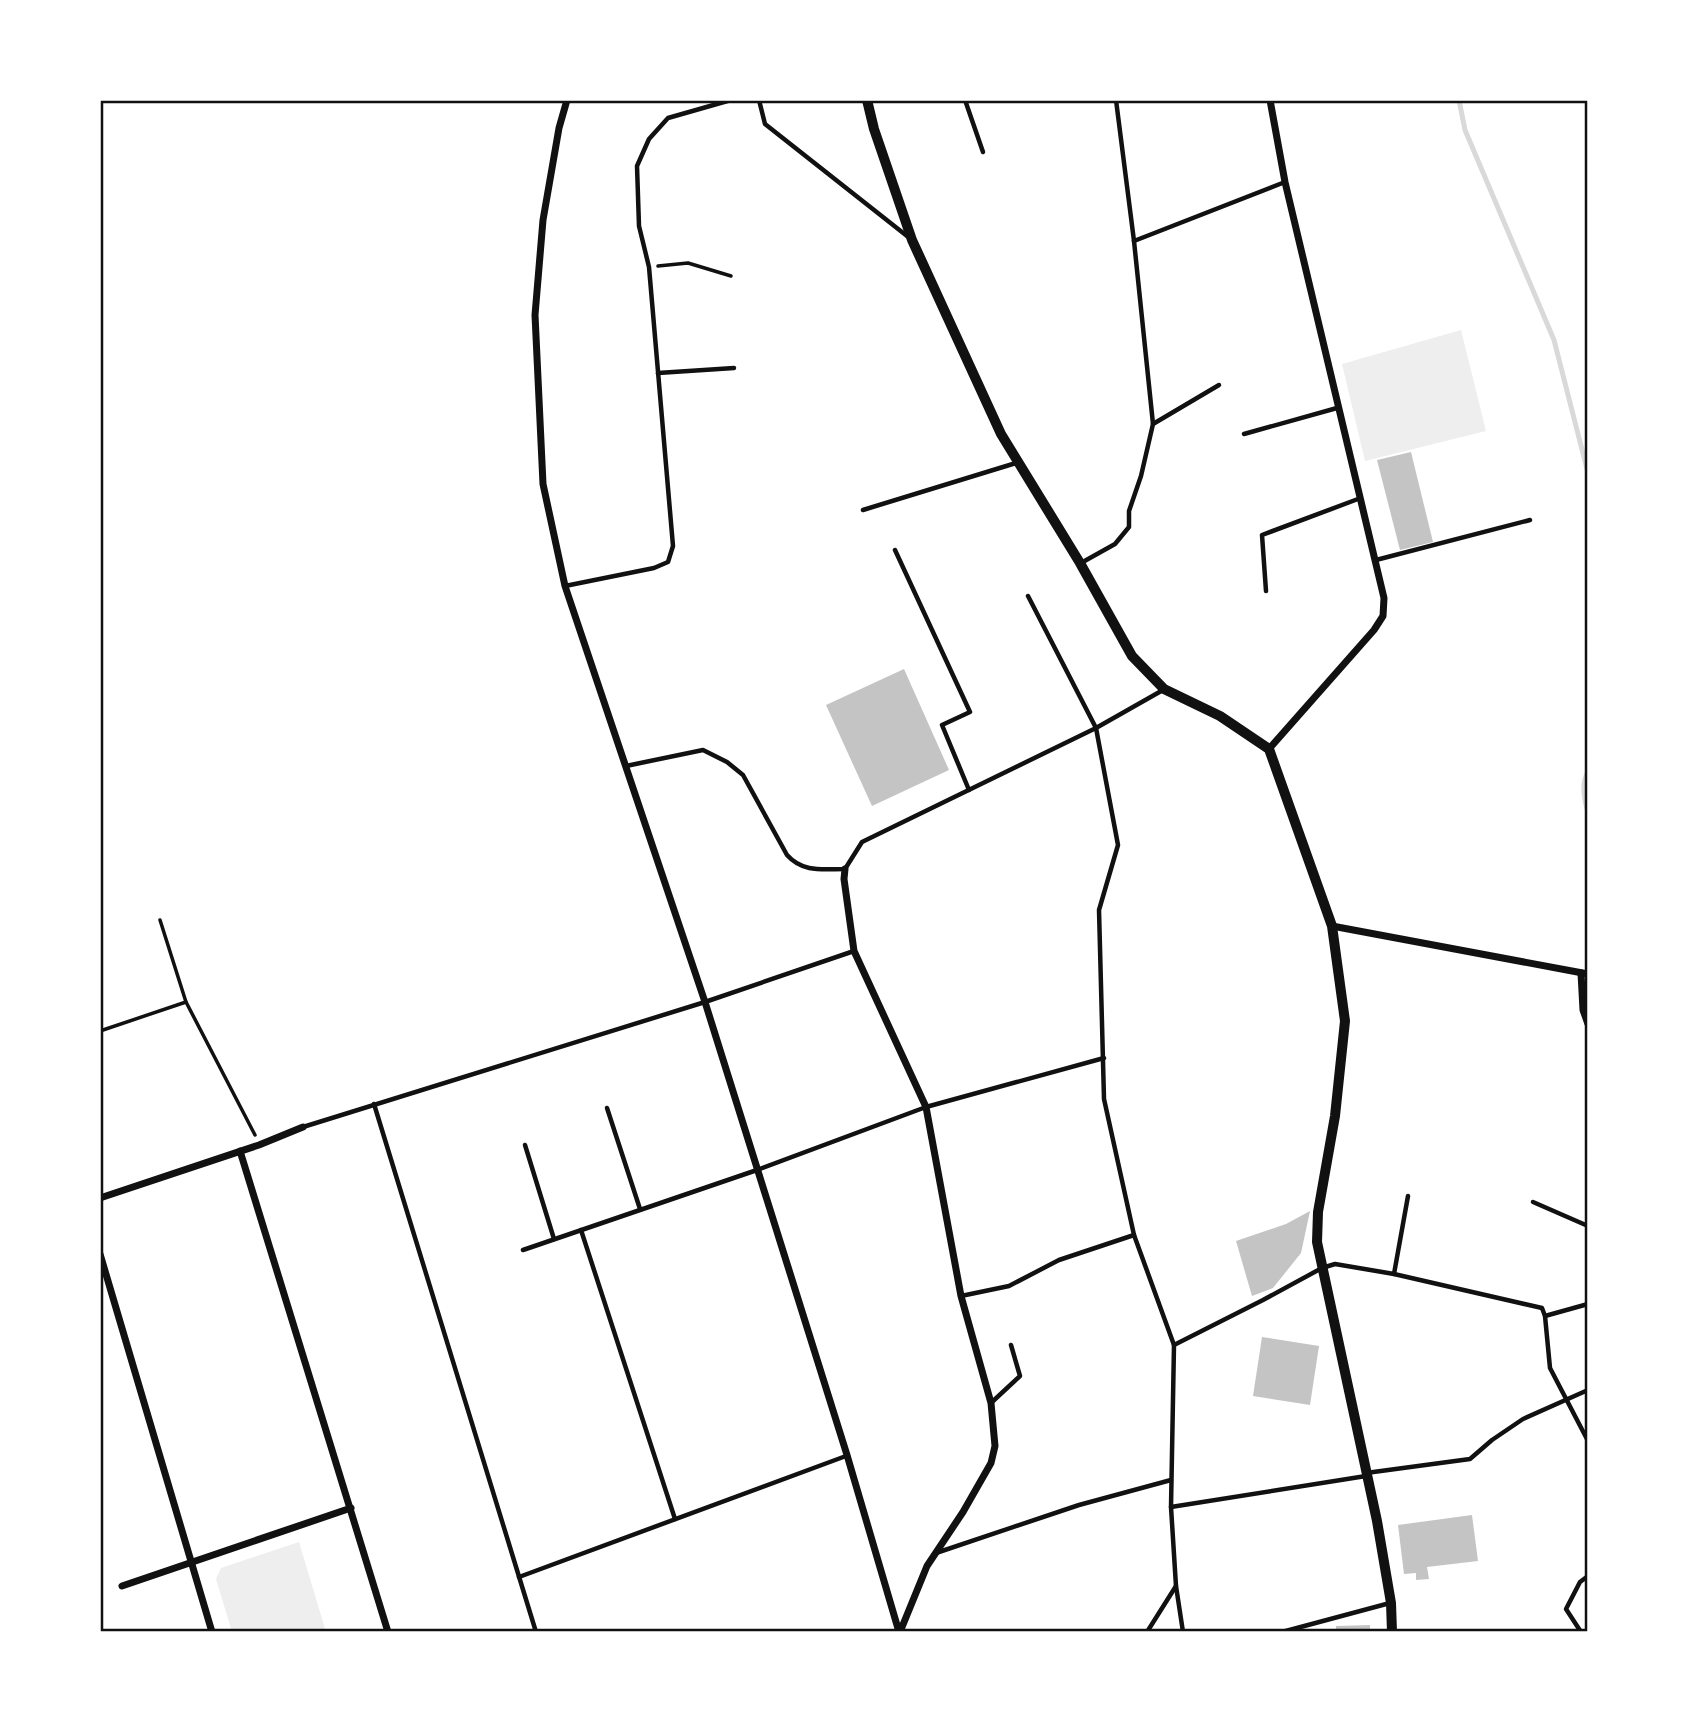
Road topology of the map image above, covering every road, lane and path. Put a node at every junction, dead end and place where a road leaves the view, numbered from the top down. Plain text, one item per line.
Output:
1 (567, 100) edge
2 (731, 100) edge
3 (759, 100) edge
4 (867, 100) edge
5 (965, 100) edge
6 (1116, 100) edge
7 (1270, 100) edge
8 (983, 152) dead end
9 (1285, 182) junction
10 (912, 240) junction
11 (1134, 241) junction
12 (649, 267) junction
13 (731, 276) dead end
14 (734, 368) dead end
15 (658, 373) junction
16 (1219, 385) dead end
17 (1337, 408) junction
18 (1153, 424) junction
19 (1244, 435) dead end
20 (1017, 462) junction
21 (1358, 499) junction
22 (863, 510) dead end
23 (1531, 520) dead end
24 (895, 550) dead end
25 (1374, 561) junction
26 (1080, 564) junction
27 (565, 586) junction
28 (1266, 591) dead end
29 (1028, 596) dead end
30 (1164, 689) junction
31 (1096, 728) junction
32 (1269, 750) junction
33 (626, 765) junction
34 (970, 790) junction
35 (845, 869) junction
36 (160, 920) dead end
37 (1332, 926) junction
38 (854, 951) junction
39 (1585, 974) edge
40 (186, 1002) junction
41 (705, 1002) junction
42 (1588, 1024) edge
43 (100, 1031) edge
44 (1104, 1058) junction
45 (374, 1104) junction
46 (926, 1107) junction
47 (607, 1108) dead end
48 (303, 1127) joint
49 (259, 1145) junction
50 (525, 1145) dead end
51 (240, 1151) junction
52 (757, 1170) junction
53 (1408, 1196) dead end
54 (100, 1198) edge
55 (1533, 1202) dead end
56 (640, 1209) junction
57 (1588, 1226) edge
58 (581, 1230) junction
59 (1134, 1235) junction
60 (554, 1239) junction
61 (523, 1250) dead end
62 (100, 1254) edge
63 (1322, 1268) junction
64 (1394, 1274) junction
65 (961, 1296) junction
66 (1588, 1304) edge
67 (1545, 1316) junction
68 (1011, 1345) dead end
69 (1174, 1345) junction
70 (1588, 1390) edge
71 (1567, 1400) junction
72 (991, 1403) junction
73 (1588, 1441) edge
74 (847, 1455) junction
75 (1366, 1474) junction
76 (1171, 1480) junction
77 (1171, 1507) junction
78 (351, 1508) junction
79 (675, 1519) junction
80 (935, 1553) junction
81 (192, 1564) junction
82 (1588, 1576) edge
83 (519, 1577) junction
84 (122, 1586) dead end
85 (1176, 1586) junction
86 (1391, 1603) junction
87 (212, 1632) edge
88 (388, 1632) edge
89 (536, 1632) edge
90 (900, 1632) edge
91 (1147, 1632) edge
92 (1183, 1632) edge
93 (1282, 1632) edge
94 (1392, 1632) edge
95 (1581, 1632) edge

1 - 27 street
2 - 12 lane
3 - 10 lane
4 - 10 street
5 - 8 lane
6 - 11 lane
7 - 9 street
9 - 11 lane
9 - 17 street
10 - 20 street
11 - 18 lane
12 - 13 path
12 - 15 lane
14 - 15 lane
15 - 27 lane
16 - 18 lane
17 - 19 lane
17 - 21 street
18 - 26 lane
20 - 22 lane
20 - 26 street
21 - 25 street
21 - 28 lane
23 - 25 lane
24 - 34 lane
25 - 32 street
26 - 30 street
27 - 33 street
29 - 31 lane
30 - 31 lane
30 - 32 street
31 - 34 lane
31 - 44 lane
32 - 37 street
33 - 35 lane
33 - 41 street
34 - 35 lane
35 - 38 street
36 - 40 path
37 - 39 street
37 - 63 street
38 - 41 lane
38 - 46 street
39 - 42 street
40 - 43 path
40 - 49 path
41 - 45 lane
41 - 52 street
44 - 46 lane
44 - 59 lane
45 - 48 lane
45 - 83 lane
46 - 52 lane
46 - 65 street
47 - 56 lane
48 - 49 street
49 - 51 street
50 - 60 lane
51 - 54 street
51 - 78 street
52 - 56 lane
52 - 74 street
53 - 64 lane
55 - 57 lane
56 - 58 lane
58 - 60 lane
58 - 79 lane
59 - 65 lane
59 - 69 lane
60 - 61 lane
62 - 81 street
63 - 64 lane
63 - 69 lane
63 - 75 street
64 - 67 lane
65 - 72 street
66 - 67 lane
67 - 71 lane
68 - 72 lane
69 - 76 lane
70 - 71 lane
71 - 73 lane
71 - 75 lane
72 - 80 street
74 - 79 lane
74 - 90 street
75 - 77 lane
75 - 86 street
76 - 77 lane
76 - 80 lane
77 - 85 lane
78 - 81 street
78 - 88 street
79 - 83 lane
80 - 90 street
81 - 84 street
81 - 87 street
82 - 95 lane
83 - 89 lane
85 - 91 lane
85 - 92 lane
86 - 93 lane
86 - 94 street

